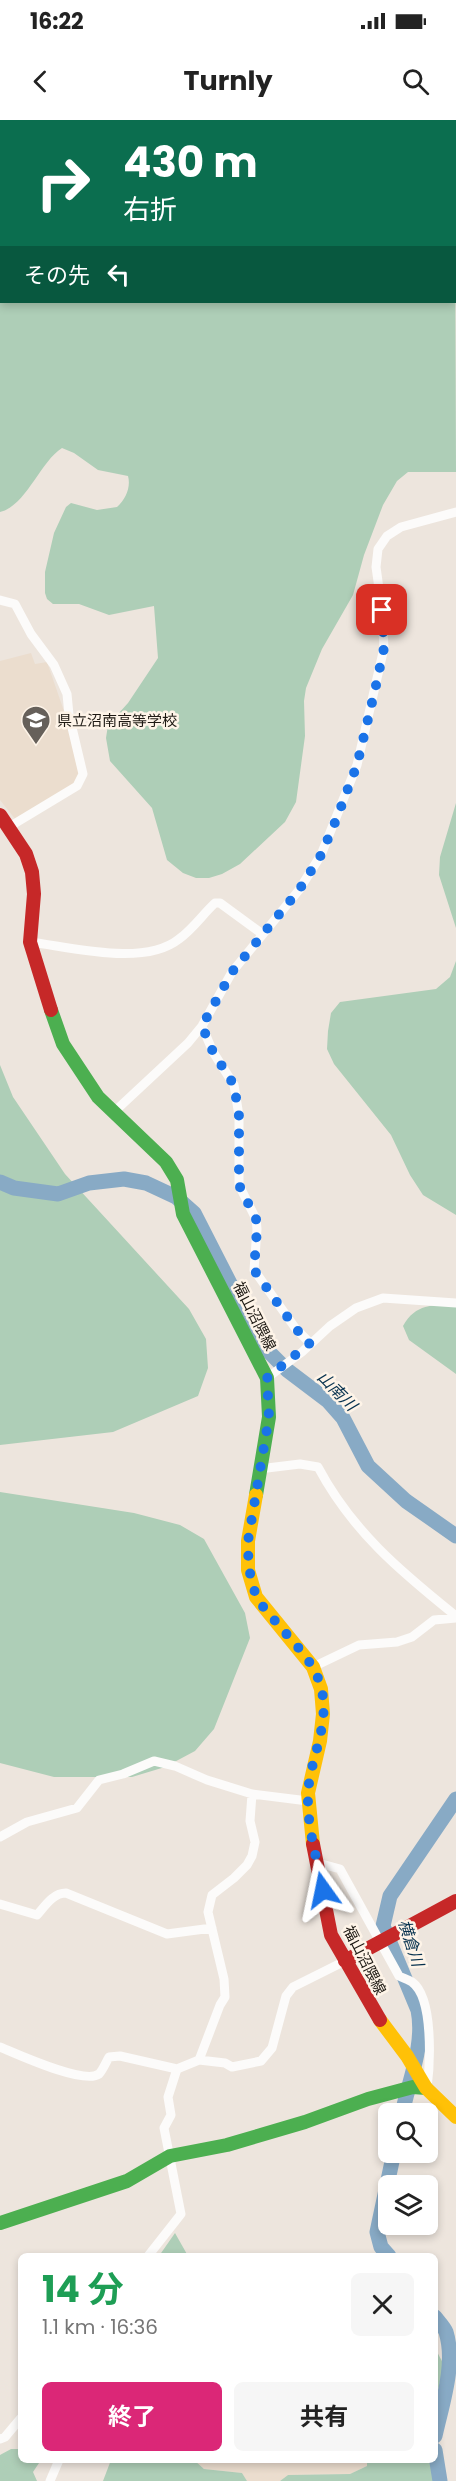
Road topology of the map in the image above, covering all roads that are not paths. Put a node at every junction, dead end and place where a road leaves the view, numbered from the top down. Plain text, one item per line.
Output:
1 (456, 512) edge
2 (0, 600) edge
3 (0, 815) edge
4 (9, 827) junction
5 (261, 933) junction
6 (30, 942) junction
7 (202, 1026) junction
8 (114, 1112) junction
9 (456, 1303) edge
10 (310, 1343) junction
11 (267, 1378) junction
12 (259, 1469) junction
13 (456, 1617) edge
14 (313, 1667) junction
15 (252, 1794) junction
16 (308, 1801) junction
17 (0, 1837) edge
18 (318, 1863) junction
19 (456, 1902) edge
20 (0, 1904) edge
21 (212, 1928) junction
22 (381, 1944) junction
23 (345, 1961) junction
24 (0, 2047) edge
25 (199, 2060) junction
26 (177, 2069) junction
27 (415, 2086) junction
28 (456, 2117) edge
29 (170, 2156) junction
30 (0, 2223) edge
31 (150, 2253) edge
32 (18, 2422) edge
33 (0, 2439) edge
34 (58, 2463) edge
35 (50, 2481) edge

1 - 5 street
2 - 4 street
3 - 4 main road, 福山沼隈線
4 - 6 main road, 福山沼隈線
5 - 6 street
5 - 7 street
6 - 8 main road, 福山沼隈線
7 - 8 street
7 - 10 street
8 - 11 main road, 福山沼隈線
9 - 10 street
10 - 11 street
11 - 12 main road, 福山沼隈線
12 - 13 street
12 - 14 main road, 福山沼隈線
13 - 14 street
14 - 16 main road, 福山沼隈線
15 - 16 street
15 - 17 street
15 - 21 street
16 - 18 main road, 福山沼隈線
18 - 22 street
18 - 23 main road, 福山沼隈線
19 - 22 main road
20 - 21 street
21 - 25 street
22 - 23 main road
22 - 27 street
23 - 25 street
23 - 27 main road, 福山沼隈線
24 - 26 street
25 - 26 street
26 - 29 street
27 - 28 main road, 福山沼隈線
27 - 29 main road
29 - 30 main road
29 - 31 street
32 - 33 street
34 - 35 street

